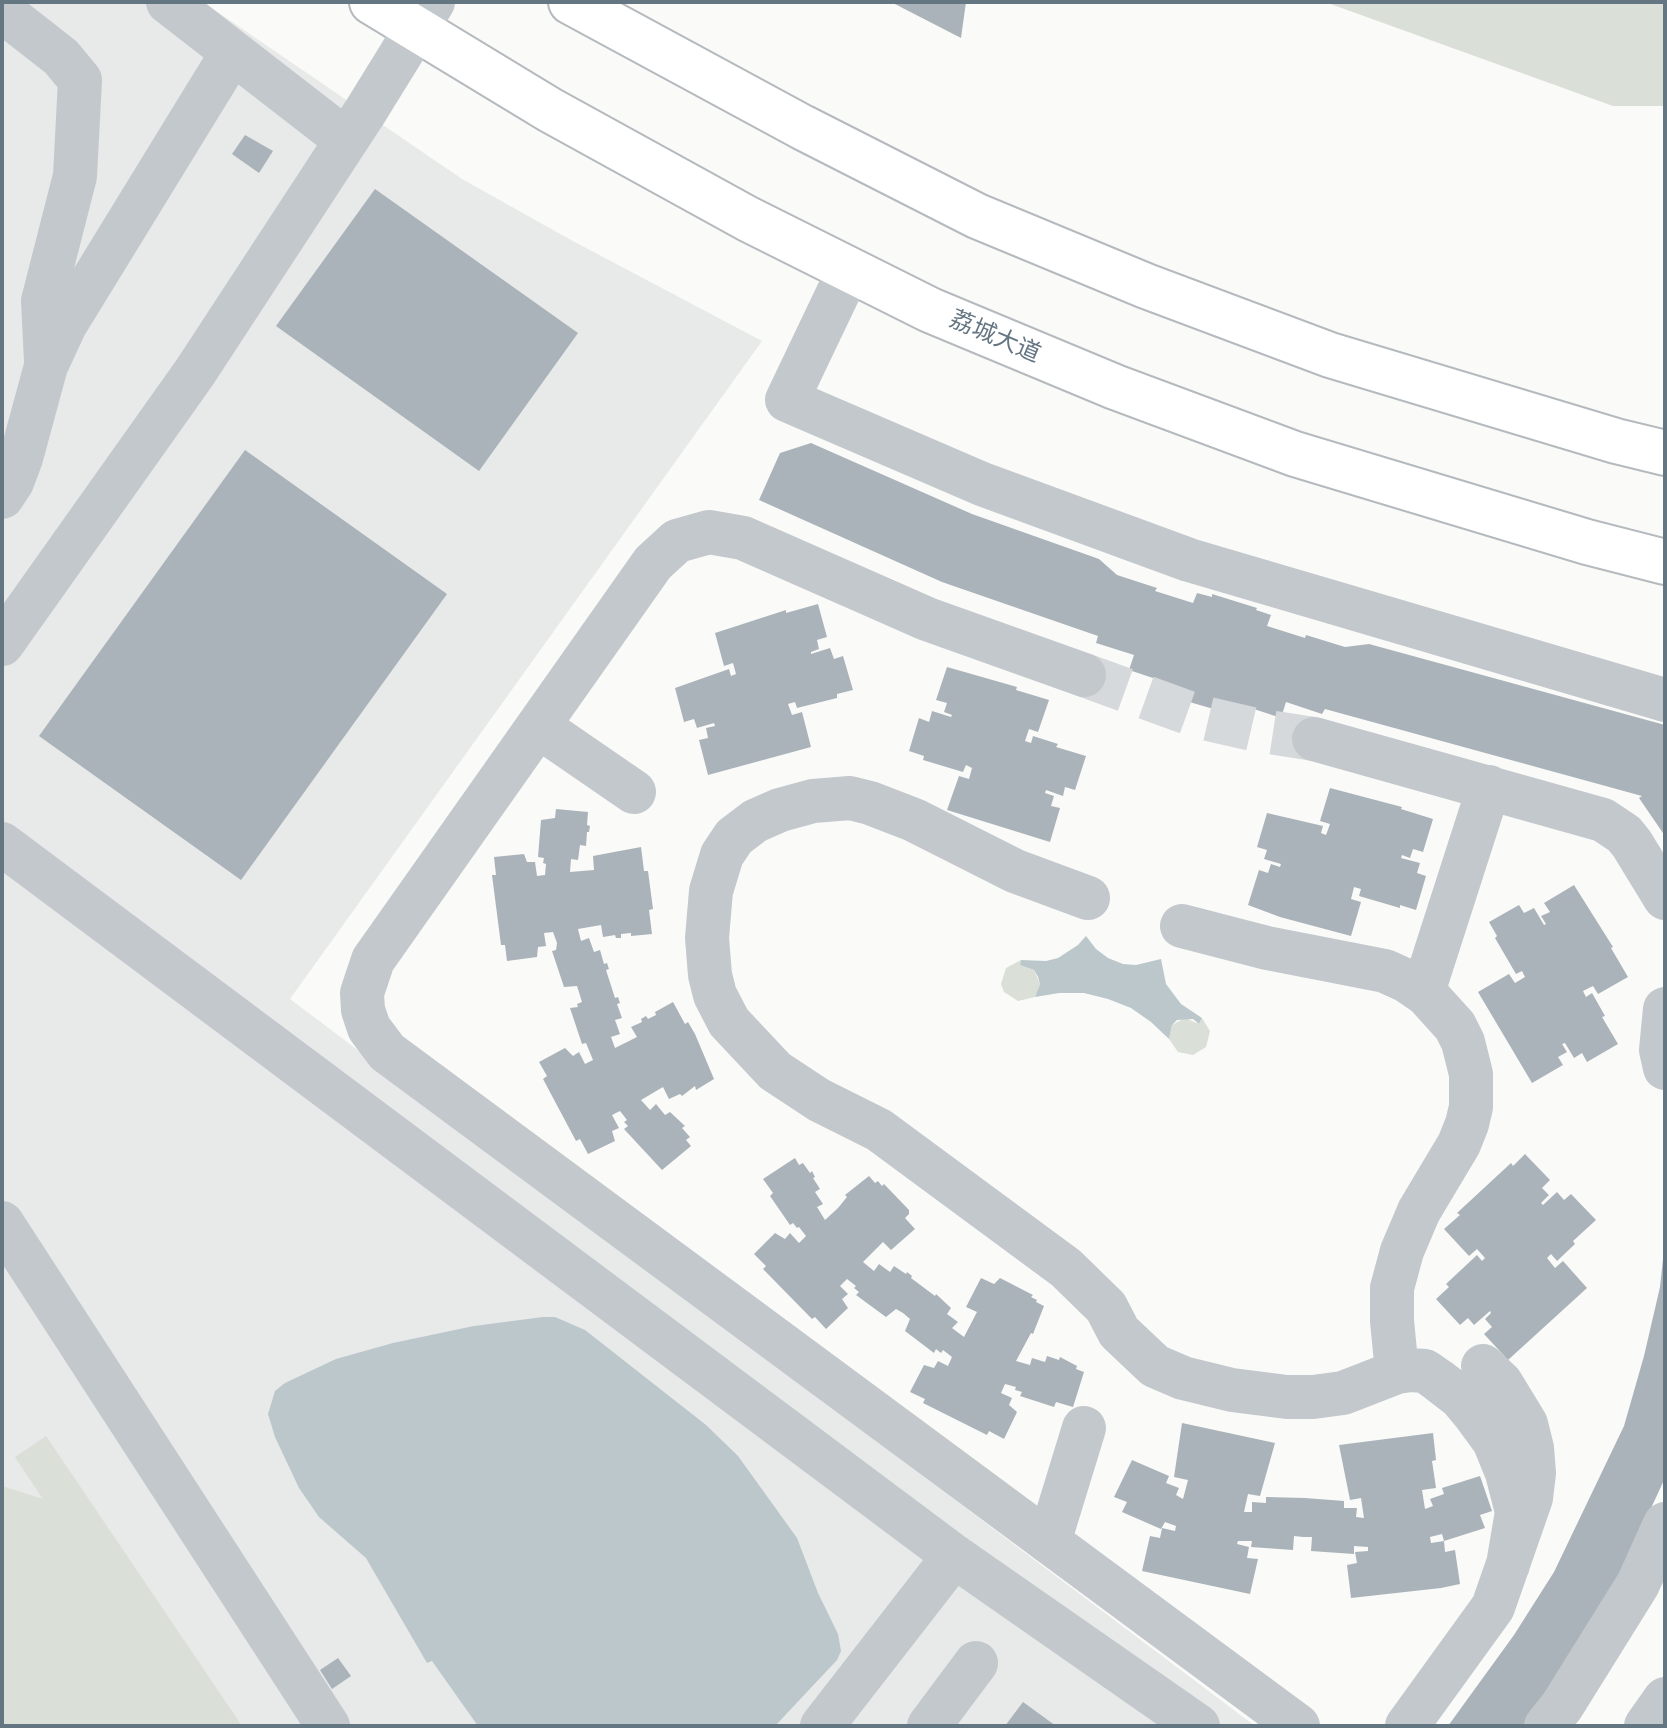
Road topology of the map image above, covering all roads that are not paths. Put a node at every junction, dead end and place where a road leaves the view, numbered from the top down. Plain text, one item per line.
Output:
1 (168, 2) edge
2 (372, 2) edge
3 (571, 2) edge
4 (2, 11) edge
5 (425, 16) edge
6 (232, 53) junction
7 (346, 140) junction
8 (849, 270) junction
9 (46, 366) junction
10 (1665, 453) edge
11 (2, 497) edge
12 (1665, 562) edge
13 (2, 644) edge
14 (1084, 675) tunnel mouth
15 (1665, 700) edge
16 (538, 726) junction
17 (1314, 739) tunnel mouth
18 (1489, 787) junction
19 (634, 792) dead end
20 (2, 844) edge
21 (1088, 898) dead end
22 (1665, 898) edge
23 (1182, 926) dead end
24 (1423, 992) junction
25 (1665, 1009) edge
26 (1665, 1068) edge
27 (2, 1223) edge
28 (1483, 1366) dead end
29 (1397, 1372) junction
30 (1084, 1428) dead end
31 (1665, 1524) edge
32 (1049, 1542) junction
33 (954, 1556) junction
34 (1508, 1565) junction
35 (976, 1663) dead end
36 (1665, 1699) edge
37 (328, 1726) edge
38 (822, 1726) edge
39 (929, 1726) edge
40 (1198, 1726) edge
41 (1298, 1726) edge
42 (1407, 1726) edge
43 (1546, 1726) edge
44 (1646, 1726) edge

1 - 6 street
2 - 5 main road, 荔城大道
3 - 10 main road
4 - 9 street
5 - 7 street
5 - 8 main road, 荔城大道
6 - 7 street
6 - 9 street
7 - 13 street
8 - 12 main road, 荔城大道
8 - 15 street
9 - 11 street
14 - 16 street
16 - 19 street
16 - 32 street
17 - 18 street
18 - 22 street
18 - 24 street
20 - 33 street
21 - 29 street
23 - 24 street
24 - 29 street
25 - 26 street
27 - 37 street
28 - 34 street
29 - 34 street
30 - 32 street
31 - 43 street
32 - 41 street
33 - 38 street
33 - 40 street
34 - 42 street
35 - 39 street
36 - 44 street

